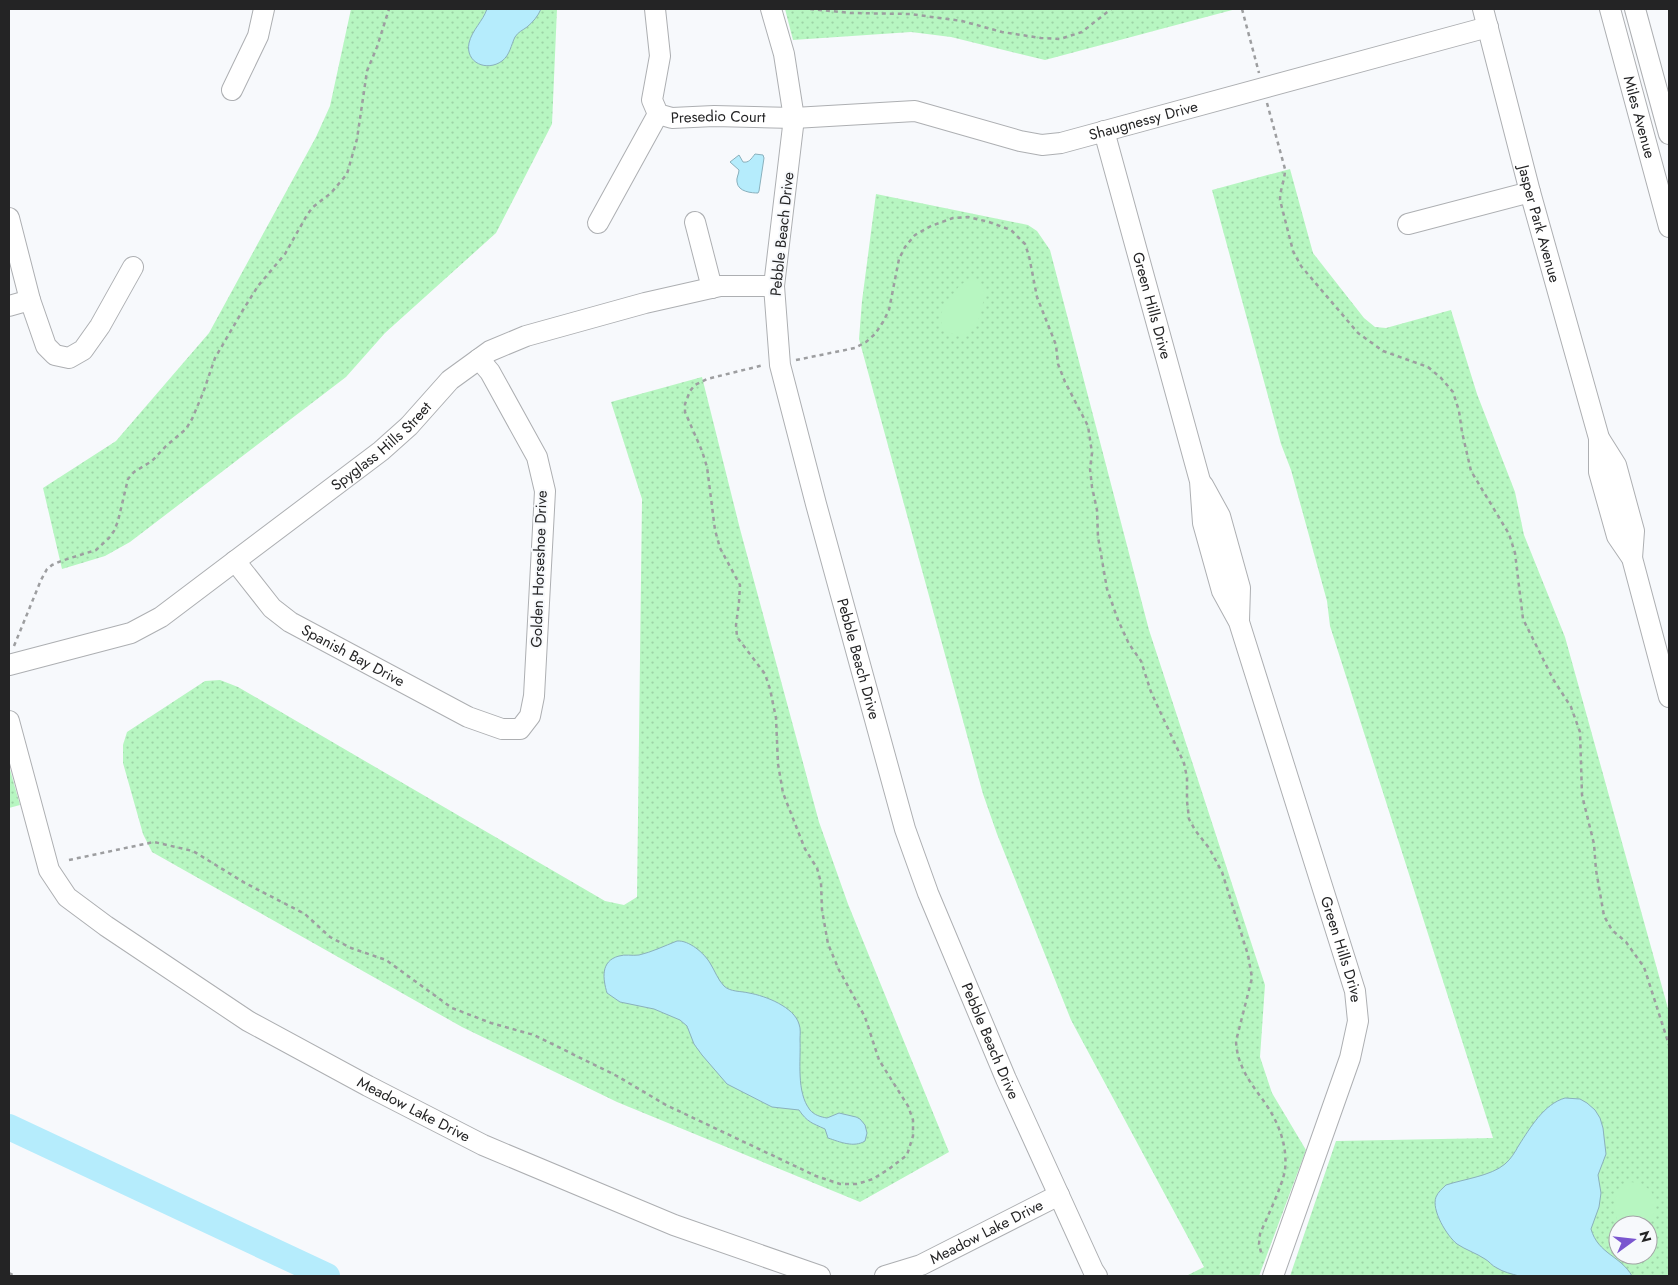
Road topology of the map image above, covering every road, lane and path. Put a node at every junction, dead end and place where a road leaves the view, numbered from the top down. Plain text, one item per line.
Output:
1 (264, 9) edge
2 (389, 9) edge
3 (656, 9) edge
4 (770, 9) edge
5 (810, 9) edge
6 (1111, 9) edge
7 (1242, 9) edge
8 (1610, 9) edge
9 (1635, 9) edge
10 (1485, 18) edge
11 (1263, 89) junction
12 (232, 90) dead end
13 (658, 114) junction
14 (794, 118) junction
15 (1104, 131) junction
16 (1669, 134) edge
17 (1530, 192) junction
18 (9, 218) edge
19 (598, 222) dead end
20 (695, 222) dead end
21 (1408, 224) dead end
22 (1669, 227) edge
23 (133, 267) dead end
24 (774, 286) junction
25 (712, 288) junction
26 (30, 300) junction
27 (9, 306) edge
28 (479, 359) junction
29 (780, 362) junction
30 (235, 561) junction
31 (11, 656) edge
32 (1669, 696) edge
33 (9, 721) edge
34 (489, 725) joint
35 (69, 860) dead end
36 (1669, 1045) edge
37 (1059, 1195) junction
38 (1274, 1272) edge
39 (9, 1273) edge
40 (15, 1276) edge
41 (820, 1276) edge
42 (885, 1276) edge
43 (1098, 1276) edge

1 - 12 street
2 - 31 path
3 - 13 street, Presedio Court
4 - 14 street, Pebble Beach Drive
5 - 6 path
7 - 11 path
8 - 22 street, Miles Avenue
9 - 16 street, Miles Avenue
10 - 11 street, Shaugnessy Drive
10 - 17 street, Jasper Park Avenue
11 - 15 street, Shaugnessy Drive
11 - 36 path
13 - 14 street, Presedio Court
13 - 19 street
14 - 15 street, Shaugnessy Drive
14 - 24 street, Pebble Beach Drive
15 - 38 street, Green Hills Drive
17 - 21 street
17 - 32 street, Jasper Park Avenue
18 - 26 street
20 - 25 street
23 - 26 street
24 - 25 street, Spyglass Hills Street
24 - 29 street, Pebble Beach Drive
25 - 28 street, Spyglass Hills Street
26 - 27 street
28 - 30 street, Spyglass Hills Street
28 - 34 street, Golden Horseshoe Drive
29 - 35 path
29 - 37 street, Pebble Beach Drive
29 - 38 path
30 - 31 street, Spyglass Hills Street
30 - 34 street, Spanish Bay Drive
33 - 41 street, Meadow Lake Drive
37 - 42 street, Meadow Lake Drive
37 - 43 street, Pebble Beach Drive
39 - 40 path

